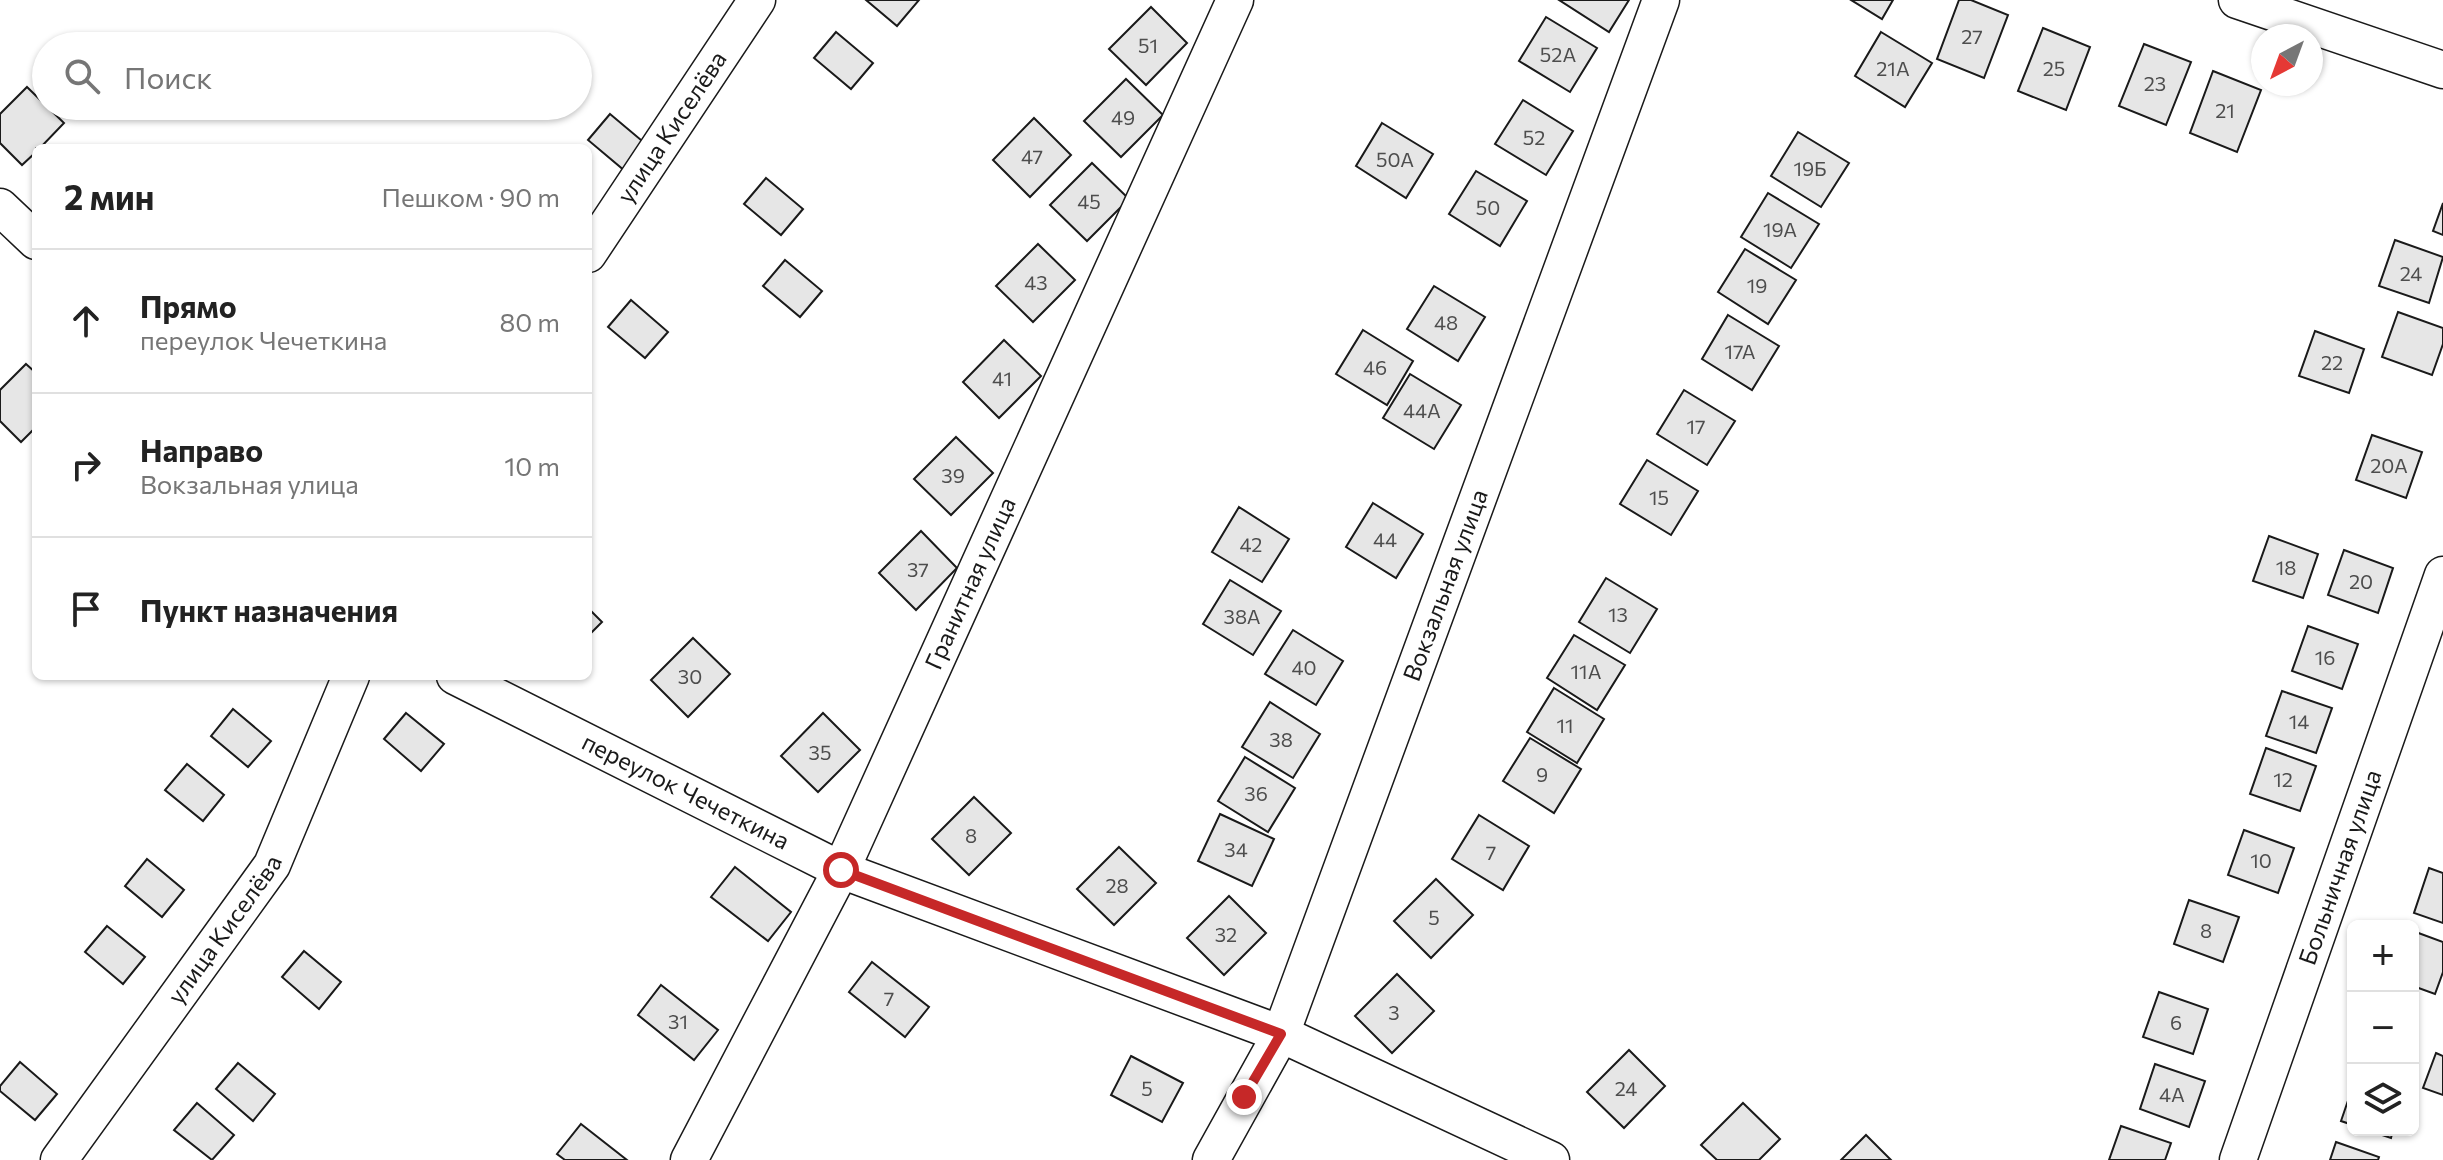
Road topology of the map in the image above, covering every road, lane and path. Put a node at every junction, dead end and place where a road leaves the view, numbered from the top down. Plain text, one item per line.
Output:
1 (757, 0) edge
2 (1235, 0) edge
3 (1661, 0) edge
4 (2237, 0) edge
5 (2443, 70) edge
6 (0, 207) edge
7 (32, 237) edge
8 (592, 248) edge
9 (2443, 575) edge
10 (349, 680) edge
11 (463, 680) edge
12 (841, 870) junction
13 (1281, 1034) junction
14 (59, 1160) edge
15 (689, 1160) edge
16 (1211, 1160) edge
17 (1551, 1160) edge
18 (2238, 1160) edge

1 - 8 street, улица Киселёва
2 - 12 street, Гранитная улица
3 - 13 street, Вокзальная улица
4 - 5 street
6 - 7 street
9 - 18 street, Больничная улица
10 - 14 street, улица Киселёва
11 - 12 street, переулок Чечеткина
12 - 13 street, переулок Чечеткина
12 - 15 street, Гранитная улица
13 - 16 street, Вокзальная улица
13 - 17 street, переулок Чечеткина

